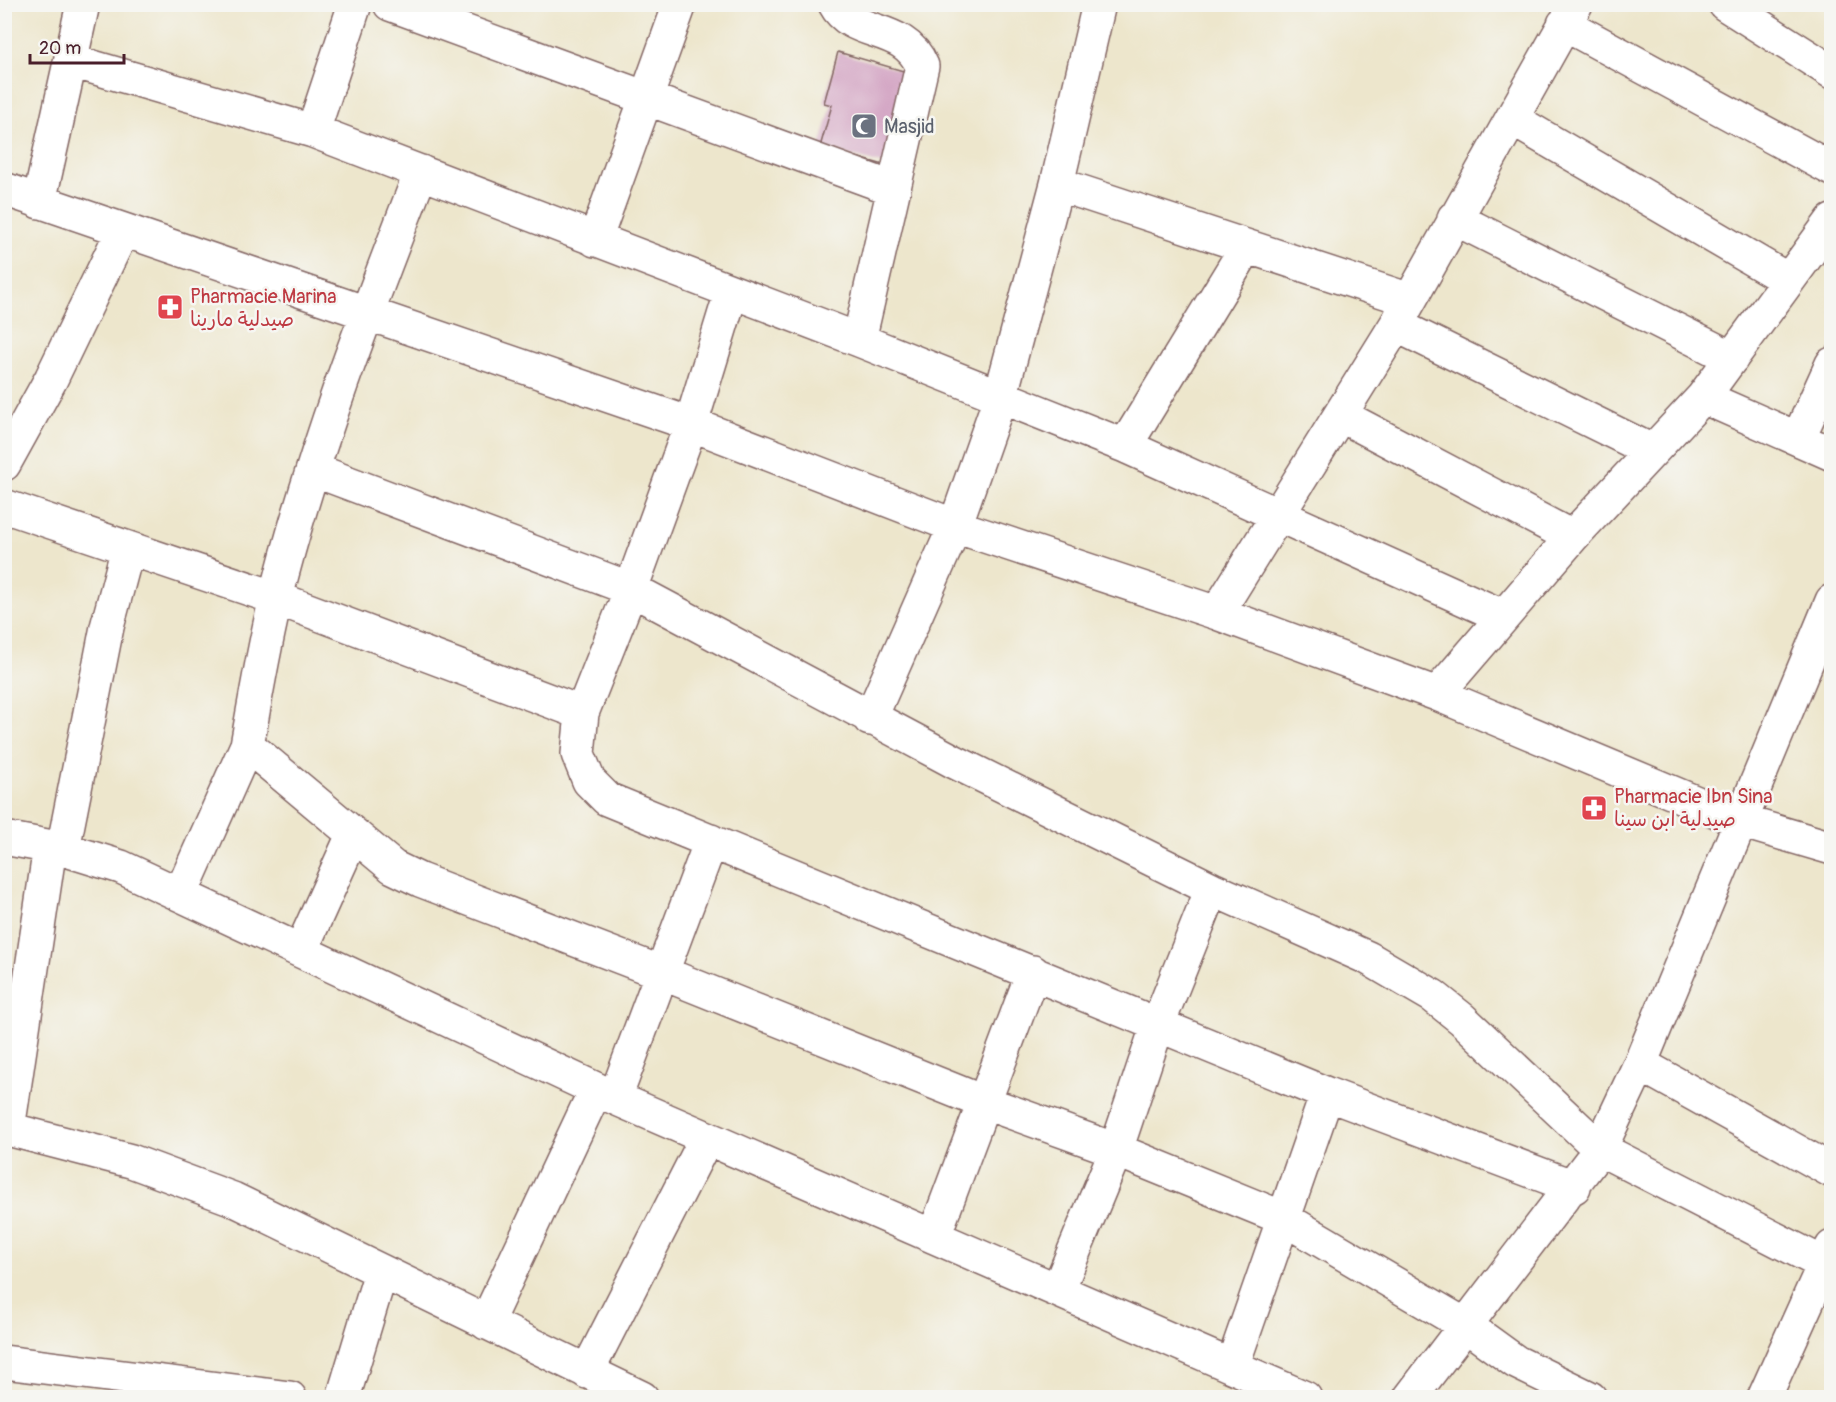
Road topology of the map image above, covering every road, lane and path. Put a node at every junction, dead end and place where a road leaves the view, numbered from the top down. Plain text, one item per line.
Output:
1 (83, 4) edge
2 (355, 4) edge
3 (390, 4) edge
4 (680, 4) edge
5 (835, 4) edge
6 (1099, 4) edge
7 (1725, 4) edge
8 (1570, 14) edge
9 (72, 61) junction
10 (1832, 72) edge
11 (645, 98) junction
12 (1512, 119) junction
13 (313, 131) junction
14 (1832, 169) edge
15 (421, 172) junction
16 (1057, 184) junction
17 (4, 189) edge
18 (894, 189) junction
19 (39, 201) junction
20 (1454, 218) junction
21 (1832, 221) edge
22 (123, 230) junction
23 (595, 240) junction
24 (1246, 248) junction
25 (1788, 280) junction
26 (731, 292) junction
27 (1403, 313) junction
28 (367, 314) junction
29 (859, 340) junction
30 (1732, 358) junction
31 (1832, 363) edge
32 (1703, 397) junction
33 (1000, 398) junction
34 (1342, 416) junction
35 (691, 424) junction
36 (1798, 439) junction
37 (1125, 446) junction
38 (1652, 451) junction
39 (1832, 454) edge
40 (4, 464) edge
41 (314, 470) junction
42 (4, 506) edge
43 (1279, 514) junction
44 (955, 526) junction
45 (1572, 537) junction
46 (128, 548) junction
47 (631, 589) junction
48 (276, 598) junction
49 (1832, 601) edge
50 (1217, 613) junction
51 (1502, 616) junction
52 (1819, 667) edge
53 (1437, 694) junction
54 (582, 714) junction
55 (870, 719) junction
56 (247, 745) junction
57 (1740, 821) junction
58 (353, 835) junction
59 (4, 838) edge
60 (711, 841) junction
61 (56, 848) junction
62 (1832, 848) edge
63 (1212, 889) junction
64 (181, 893) junction
65 (301, 950) junction
66 (1033, 972) junction
67 (662, 973) junction
68 (1158, 1024) junction
69 (1640, 1064) junction
70 (605, 1094) junction
71 (1327, 1094) junction
72 (983, 1102) junction
73 (6, 1129) edge
74 (706, 1139) junction
75 (1600, 1149) junction
76 (1116, 1150) junction
77 (1832, 1170) edge
78 (1574, 1187) junction
79 (1283, 1218) junction
80 (934, 1236) junction
81 (1829, 1260) edge
82 (381, 1272) junction
83 (1058, 1290) junction
84 (486, 1323) junction
85 (1465, 1325) junction
86 (4, 1362) edge
87 (1233, 1364) junction
88 (587, 1372) junction
89 (290, 1398) edge
90 (343, 1398) edge
91 (642, 1398) edge
92 (1305, 1398) edge
93 (1410, 1398) edge
94 (1590, 1398) edge
95 (1764, 1398) edge

1 - 9 street
2 - 13 street
3 - 11 street
4 - 11 street
5 - 18 street
6 - 16 street
7 - 10 street
8 - 12 street
8 - 14 street
9 - 13 street
9 - 19 street
11 - 18 street
11 - 23 street
12 - 20 street
12 - 25 street
13 - 15 street
15 - 23 street
15 - 28 street
16 - 24 street
16 - 33 street
17 - 19 street
18 - 29 street
19 - 22 street
20 - 27 street
20 - 30 street
21 - 25 street
22 - 28 street
22 - 40 street
23 - 26 street
24 - 27 street
24 - 37 street
25 - 30 street
26 - 29 street
26 - 35 street
27 - 34 street
27 - 38 street
28 - 35 street
28 - 41 street
29 - 33 street
30 - 32 street
31 - 36 street
32 - 36 street
32 - 38 street
33 - 37 street
33 - 44 street
34 - 43 street
34 - 45 street
35 - 44 street
35 - 47 street
36 - 39 street
37 - 43 street
38 - 45 street
41 - 47 street
41 - 48 street
42 - 46 street
43 - 50 street
43 - 51 street
44 - 50 street
44 - 55 street
45 - 51 street
46 - 48 street
46 - 61 street
47 - 54 street
47 - 55 street
48 - 54 street
48 - 56 street
49 - 52 street
50 - 53 street
51 - 53 street
52 - 57 street
53 - 57 street
54 - 60 street
55 - 63 street
56 - 58 street
56 - 64 street
57 - 62 street
57 - 69 street
58 - 65 street
58 - 67 street
59 - 61 street
60 - 66 street
60 - 67 street
61 - 64 street
61 - 73 street
63 - 68 street
63 - 75 street
64 - 65 street
65 - 70 street
66 - 68 street
66 - 72 street
67 - 70 street
67 - 72 street
68 - 71 street
68 - 76 street
69 - 75 street
69 - 77 street
70 - 74 street
70 - 84 street
71 - 78 street
71 - 79 street
72 - 76 street
72 - 80 street
73 - 82 street
74 - 80 street
74 - 88 street
75 - 78 street
75 - 81 street
76 - 79 street
76 - 83 street
78 - 85 street
79 - 85 street
79 - 87 street
80 - 83 street
81 - 95 street
82 - 84 street
82 - 90 street
83 - 87 street
84 - 88 street
85 - 93 street
85 - 94 street
86 - 89 street
87 - 92 street
88 - 91 street

